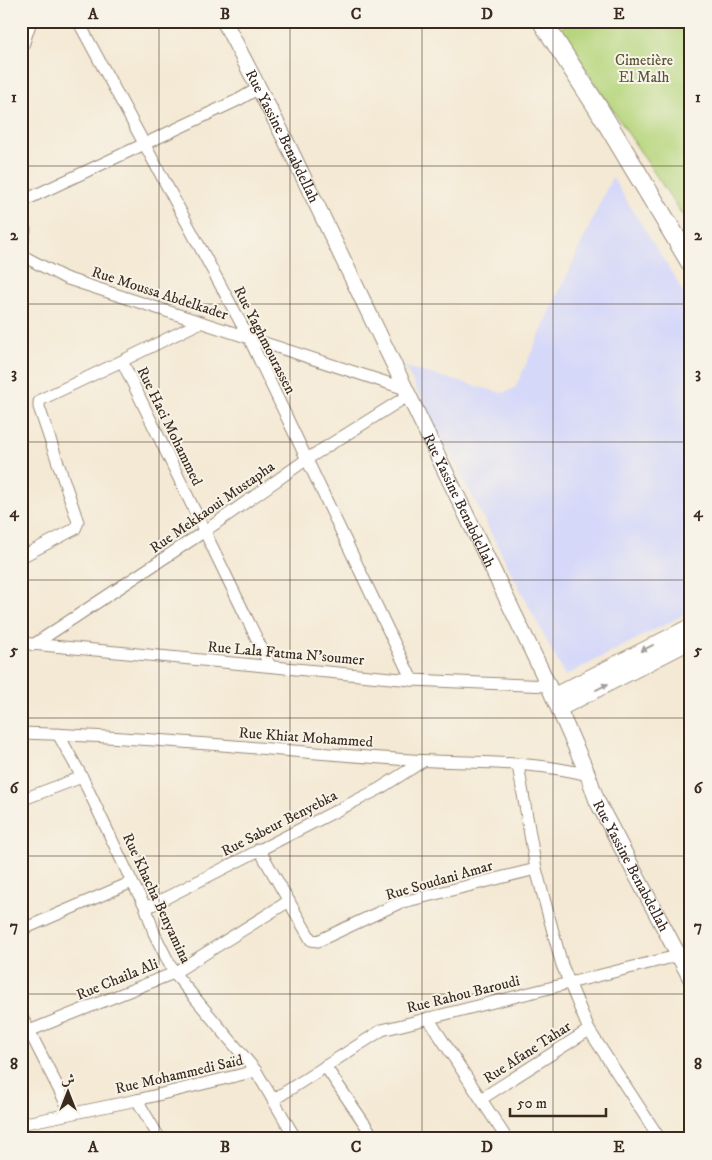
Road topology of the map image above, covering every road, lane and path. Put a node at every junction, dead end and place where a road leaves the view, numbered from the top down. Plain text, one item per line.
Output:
1 (29, 21) edge
2 (78, 21) edge
3 (224, 21) edge
4 (542, 21) edge
5 (21, 45) edge
6 (259, 88) junction
7 (145, 144) junction
8 (21, 202) edge
9 (21, 219) edge
10 (21, 248) edge
11 (21, 256) edge
12 (689, 259) edge
13 (201, 322) junction
14 (249, 338) junction
15 (122, 361) junction
16 (408, 392) junction
17 (307, 459) junction
18 (205, 531) junction
19 (21, 557) edge
20 (691, 626) edge
21 (691, 641) edge
22 (27, 644) edge
23 (270, 666) junction
24 (412, 680) junction
25 (554, 697) junction
26 (21, 733) edge
27 (58, 734) junction
28 (423, 761) junction
29 (518, 765) junction
30 (588, 775) junction
31 (82, 777) junction
32 (21, 800) edge
33 (258, 849) junction
34 (536, 869) junction
35 (132, 882) junction
36 (289, 901) junction
37 (146, 908) junction
38 (21, 930) edge
39 (677, 956) junction
40 (174, 972) junction
41 (691, 979) edge
42 (570, 983) junction
43 (21, 1015) edge
44 (428, 1018) junction
45 (589, 1030) junction
46 (29, 1031) junction
47 (325, 1066) junction
48 (256, 1072) junction
49 (481, 1099) junction
50 (136, 1100) junction
51 (273, 1100) junction
52 (71, 1113) junction
53 (21, 1124) edge
54 (506, 1138) edge
55 (160, 1139) edge
56 (296, 1139) edge
57 (375, 1139) edge
58 (660, 1139) edge

1 - 5 street
2 - 7 street, Rue Yaghmourassen
3 - 6 street, Rue Yassine Benabdellah
4 - 12 main road
6 - 7 street
6 - 16 street, Rue Yassine Benabdellah
7 - 8 street
7 - 14 street, Rue Yaghmourassen
9 - 10 street
11 - 13 street, Rue Moussa Abdelkader
13 - 14 street, Rue Moussa Abdelkader
13 - 15 street
14 - 16 street, Rue Moussa Abdelkader
14 - 17 street, Rue Yaghmourassen
15 - 18 street, Rue Haci Mohammed
15 - 19 street
16 - 17 street, Rue Mekkaoui Mustapha
16 - 25 street, Rue Yassine Benabdellah
17 - 18 street, Rue Mekkaoui Mustapha
17 - 24 street, Rue Yaghmourassen
18 - 22 street, Rue Mekkaoui Mustapha
18 - 23 street, Rue Haci Mohammed
20 -> 25 street
25 -> 21 street
22 - 23 street, Rue Lala Fatma N'soumer
23 - 24 street, Rue Lala Fatma N'soumer
24 - 25 street, Rue Lala Fatma N'soumer
25 - 30 street, Rue Yassine Benabdellah
26 - 27 street, Rue Khiat Mohammed
27 - 28 street, Rue Khiat Mohammed
27 - 31 street, Rue Khacha Benyamina
28 - 29 street, Rue Khiat Mohammed
28 - 33 street, Rue Sabeur Benyebka
29 - 30 street, Rue Khiat Mohammed
29 - 34 street
30 - 39 street, Rue Yassine Benabdellah
31 - 32 street
31 - 35 street, Rue Khacha Benyamina
33 - 36 street, Rue Soudani Amar
33 - 37 street, Rue Sabeur Benyebka
34 - 36 street, Rue Soudani Amar
34 - 42 street
35 - 37 street, Rue Khacha Benyamina
35 - 38 street
36 - 40 street, Rue Chaila Ali
37 - 40 street, Rue Khacha Benyamina
39 - 41 street, Rue Yassine Benabdellah
39 - 42 street, Rue Rahou Baroudi
40 - 46 street, Rue Chaila Ali
40 - 48 street, Rue Khacha Benyamina
42 - 44 street, Rue Rahou Baroudi
42 - 45 street
43 - 46 street
44 - 47 street, Rue Rahou Baroudi
44 - 49 street
45 - 49 street, Rue Afane Tahar
45 - 58 street
46 - 52 street
47 - 51 street, Rue Rahou Baroudi
47 - 57 street
48 - 50 street, Rue Mohammedi Saïd
48 - 51 street, Rue Khacha Benyamina
49 - 54 street
50 - 52 street, Rue Mohammedi Saïd
50 - 55 street
51 - 56 street, Rue Khacha Benyamina
52 - 53 street, Rue Mohammedi Saïd

